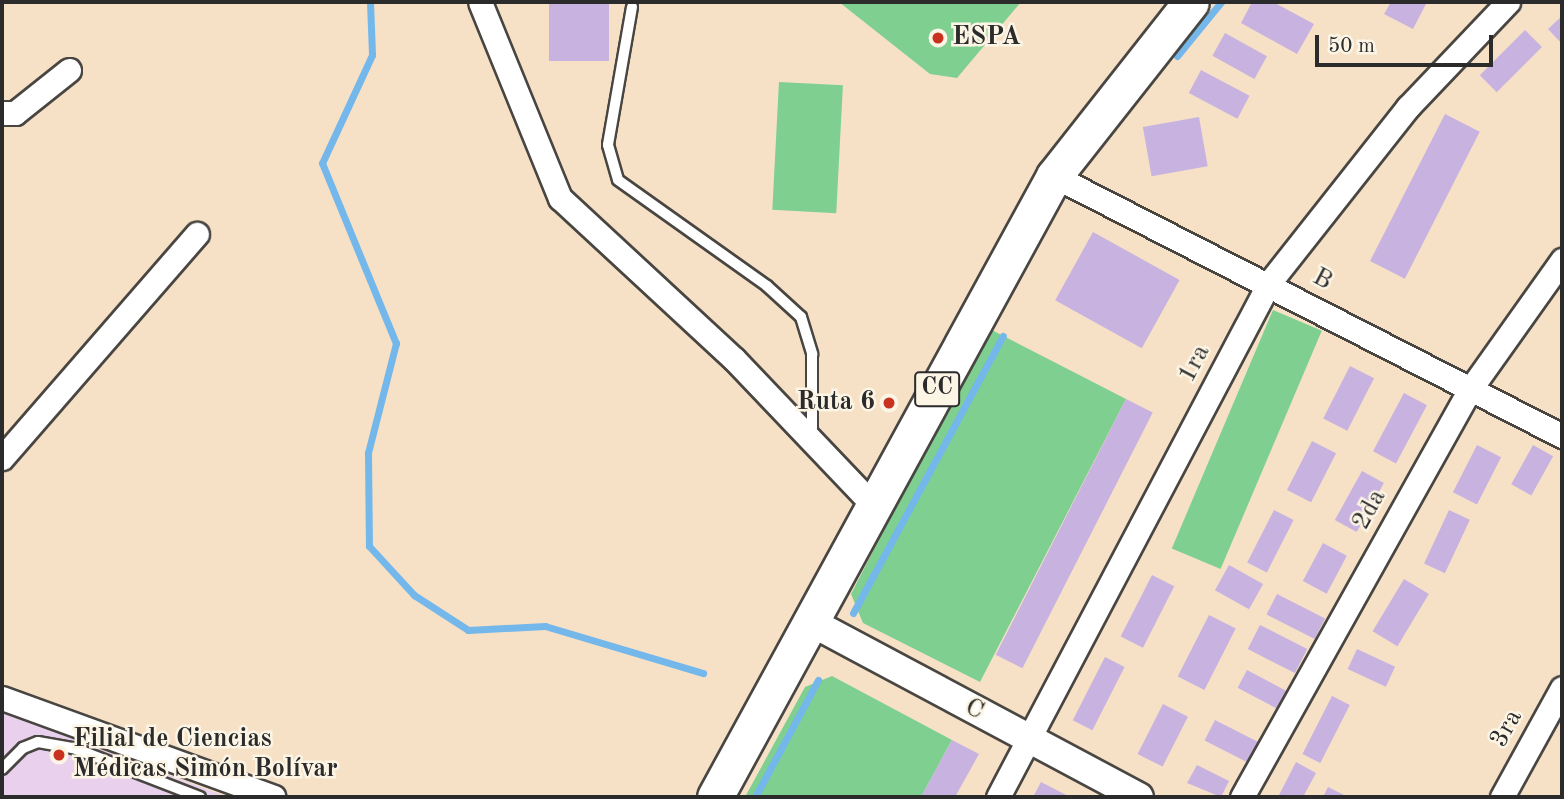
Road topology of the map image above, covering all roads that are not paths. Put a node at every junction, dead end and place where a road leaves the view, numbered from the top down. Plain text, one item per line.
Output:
1 (480, 2) edge
2 (1191, 2) edge
3 (1508, 2) edge
4 (632, 7) dead end
5 (69, 70) dead end
6 (2, 113) edge
7 (1054, 176) junction
8 (197, 234) dead end
9 (1562, 260) edge
10 (1269, 283) junction
11 (1469, 391) junction
12 (1562, 436) edge
13 (812, 442) junction
14 (2, 458) edge
15 (873, 505) junction
16 (809, 621) junction
17 (1562, 688) edge
18 (2, 698) edge
19 (1029, 739) junction
20 (2, 769) edge
21 (200, 797) edge
22 (274, 797) edge
23 (715, 797) edge
24 (998, 797) edge
25 (1139, 797) edge
26 (1242, 797) edge
27 (1502, 797) edge

1 - 13 street
2 - 7 main road, CC
3 - 10 street, 1ra
4 - 13 lane
5 - 6 street
7 - 10 street, B
7 - 15 main road, CC
8 - 14 street
9 - 11 street, 2da
10 - 11 street, B
10 - 19 street, 1ra
11 - 12 street, B
11 - 26 street, 2da
13 - 15 street
15 - 16 main road, CC
16 - 19 street, C
16 - 23 main road, CC
17 - 27 street, 3ra
18 - 22 street
19 - 24 street, 1ra
19 - 25 street, C
20 - 21 lane

